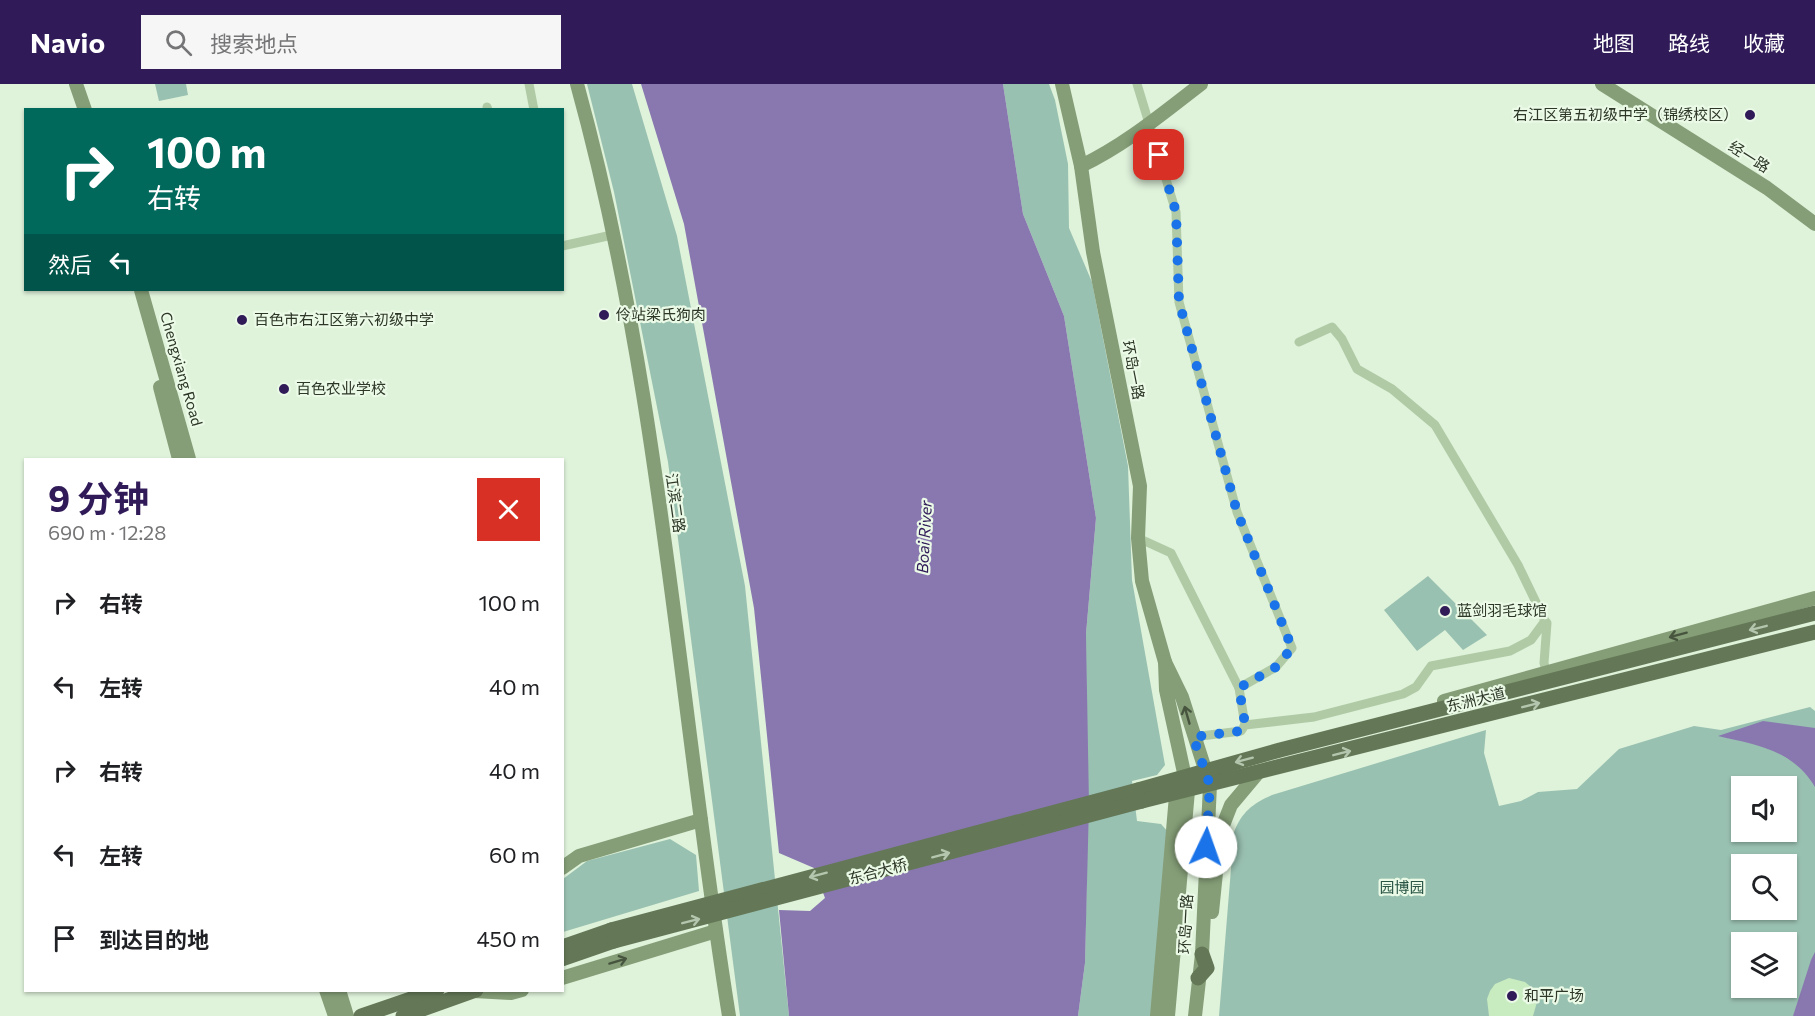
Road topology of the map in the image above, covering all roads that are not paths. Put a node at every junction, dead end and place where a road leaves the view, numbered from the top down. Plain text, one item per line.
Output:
1 (70, 84) edge
2 (76, 84) edge
3 (529, 84) edge
4 (577, 84) edge
5 (1062, 84) edge
6 (1137, 84) edge
7 (1201, 84) edge
8 (1602, 84) edge
9 (78, 108) edge
10 (84, 108) edge
11 (534, 108) edge
12 (1149, 124) junction
13 (1081, 166) junction
14 (1815, 224) edge
15 (612, 235) junction
16 (564, 246) edge
17 (134, 291) edge
18 (141, 291) edge
19 (1299, 342) dead end
20 (179, 458) edge
21 (189, 458) edge
22 (1138, 538) junction
23 (1815, 598) edge
24 (1815, 613) edge
25 (1545, 621) junction
26 (1815, 632) edge
27 (1165, 662) junction
28 (1548, 676) junction
29 (1239, 688) junction
30 (1245, 724) junction
31 (1193, 737) junction
32 (1306, 744) junction
33 (1280, 750) junction
34 (1310, 761) junction
35 (1257, 774) junction
36 (1208, 777) junction
37 (1182, 785) junction
38 (1140, 795) joint
39 (701, 820) junction
40 (564, 867) edge
41 (716, 931) junction
42 (613, 935) junction
43 (564, 947) edge
44 (564, 958) edge
45 (1202, 967) junction
46 (564, 977) edge
47 (327, 992) edge
48 (340, 992) edge
49 (431, 992) edge
50 (469, 992) edge
51 (499, 992) edge
52 (515, 992) edge
53 (335, 1016) edge
54 (347, 1016) edge
55 (361, 1016) edge
56 (403, 1016) edge
57 (729, 1016) edge
58 (1157, 1016) edge
59 (1168, 1016) edge
60 (1195, 1016) edge
61 (1202, 1016) edge

1 - 9 street
2 - 10 street
3 - 11 street
4 - 15 street, 江滨二路
5 - 13 street, 环岛一路
6 - 12 street
7 - 12 street
8 - 14 street, 经一路
12 - 13 street
12 - 29 street
13 - 22 street, 环岛一路
15 - 16 street
15 - 39 street, 江滨二路
17 - 20 street, Chengxiang Road
18 - 21 street, Chengxiang Road
19 - 25 street
22 - 27 street, 环岛一路
22 - 29 street
23 -> 28 street
24 -> 28 main road, 东洲大道
25 - 28 street
25 - 30 street
34 -> 26 main road, 东洲大道
31 -> 27 street, 环岛一路
27 - 37 street, 环岛一路
28 - 32 main road, 东洲大道
28 - 33 street
29 - 30 street
30 - 31 street
31 - 36 street, 环岛一路
32 - 33 main road, 东洲大道
32 - 34 main road
33 -> 36 main road, 东洲大道
34 - 35 main road, 东洲大道
35 - 36 main road, 东洲大道
35 - 45 street
36 - 37 main road, 东洲大道
36 - 45 street, 环岛一路
37 - 38 main road, 东洲大道
37 - 58 street
37 - 59 street, 环岛一路
38 - 42 main road, 东合大桥, bridge
39 - 40 street
39 - 41 street, 江滨二路
46 -> 41 street
41 - 57 street, 江滨二路
42 - 43 main road
42 - 44 main road
45 - 60 street, 环岛一路
45 - 61 street
47 - 53 street
48 - 54 street
49 - 55 main road
50 - 56 main road
51 - 52 street

